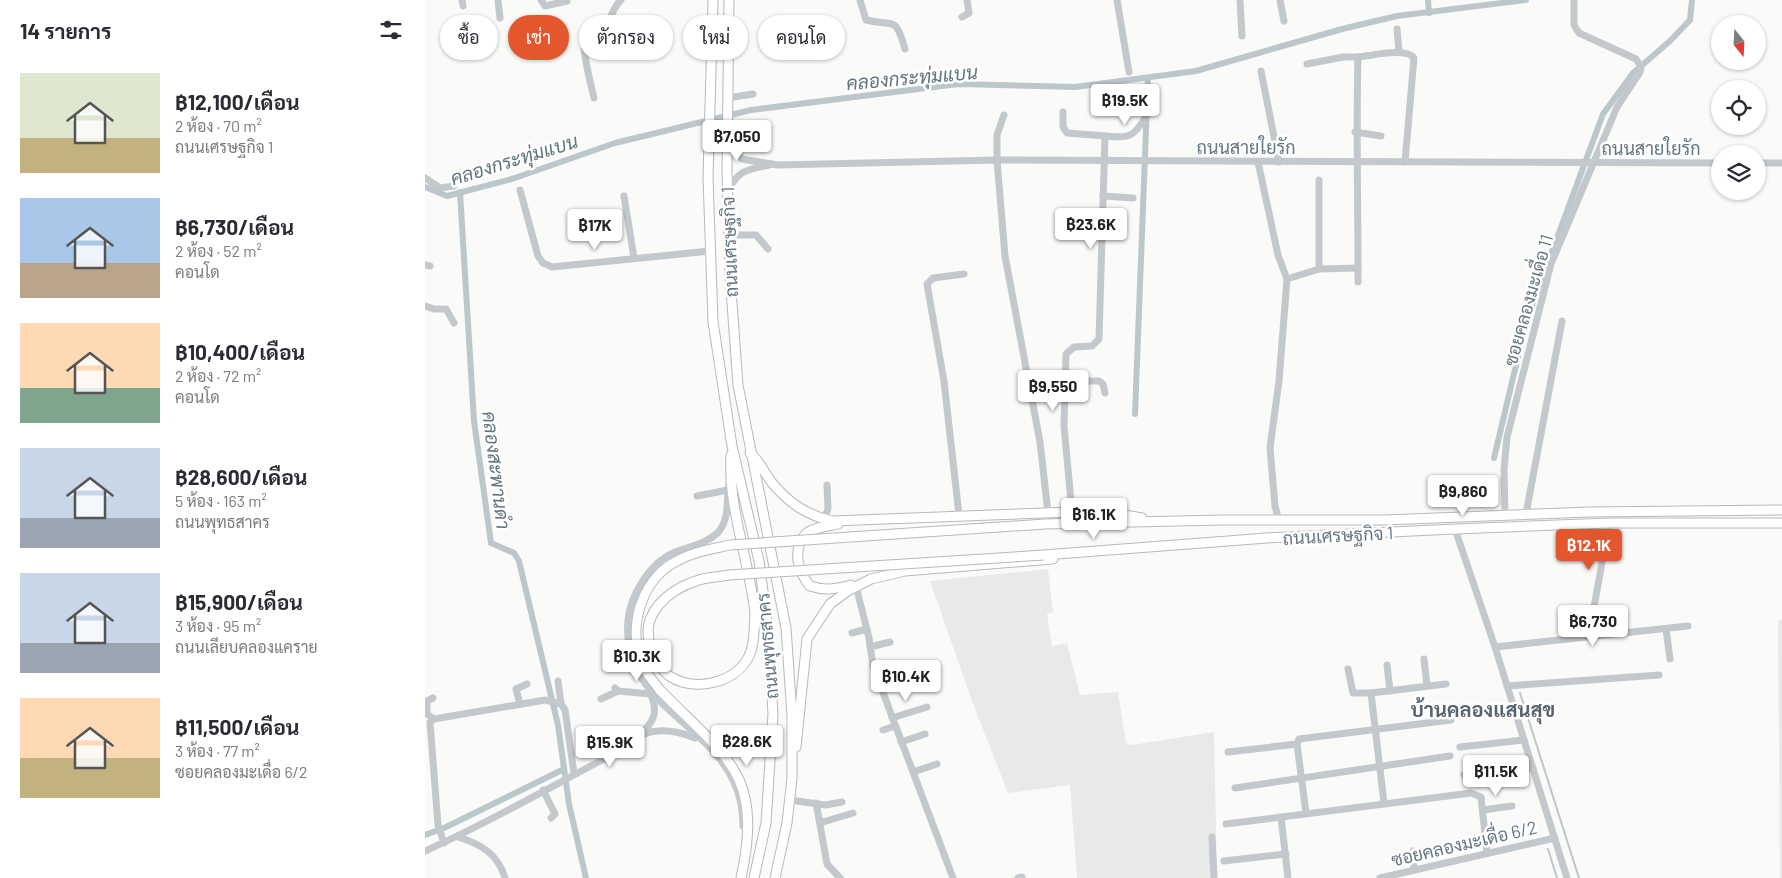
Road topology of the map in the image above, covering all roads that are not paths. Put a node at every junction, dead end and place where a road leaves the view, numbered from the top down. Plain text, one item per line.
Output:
1 (497, 0) edge
2 (541, 0) edge
3 (621, 0) edge
4 (713, 0) edge
5 (729, 0) edge
6 (860, 0) edge
7 (967, 0) edge
8 (1117, 0) edge
9 (1240, 0) edge
10 (1280, 0) edge
11 (567, 1) edge
12 (1574, 1) edge
13 (962, 17) dead end
14 (500, 18) dead end
15 (1284, 21) dead end
16 (1397, 29) dead end
17 (1242, 36) dead end
18 (905, 49) dead end
19 (1399, 52) junction
20 (1358, 57) junction
21 (1307, 64) dead end
22 (1261, 71) dead end
23 (1129, 72) dead end
24 (753, 94) dead end
25 (594, 98) dead end
26 (727, 98) junction
27 (1063, 112) dead end
28 (1004, 115) dead end
29 (1147, 117) dead end
30 (1355, 132) junction
31 (1105, 136) junction
32 (1381, 136) dead end
33 (727, 139) junction
34 (997, 160) junction
35 (1104, 161) junction
36 (1258, 162) junction
37 (1279, 162) junction
38 (1405, 162) junction
39 (1594, 162) junction
40 (1358, 163) junction
41 (1711, 163) edge
42 (1766, 163) edge
43 (1782, 163) edge
44 (771, 164) junction
45 (425, 178) edge
46 (1319, 180) dead end
47 (453, 186) dead end
48 (520, 190) dead end
49 (727, 192) junction
50 (624, 196) dead end
51 (1103, 196) junction
52 (1133, 198) dead end
53 (729, 235) junction
54 (768, 249) dead end
55 (711, 250) junction
56 (634, 258) junction
57 (1358, 268) junction
58 (1319, 269) junction
59 (964, 274) dead end
60 (1287, 279) junction
61 (1358, 282) dead end
62 (425, 306) edge
63 (1562, 321) dead end
64 (454, 323) dead end
65 (1067, 381) junction
66 (1105, 393) dead end
67 (732, 446) junction
68 (750, 453) junction
69 (731, 474) junction
70 (827, 485) dead end
71 (728, 490) junction
72 (697, 496) dead end
73 (1782, 510) edge
74 (1072, 512) junction
75 (1599, 512) junction
76 (1048, 513) junction
77 (1526, 514) junction
78 (959, 515) junction
79 (1505, 515) junction
80 (824, 519) junction
81 (859, 521) junction
82 (1152, 521) junction
83 (1279, 521) junction
84 (1599, 523) junction
85 (1609, 523) junction
86 (1782, 523) edge
87 (1455, 529) junction
88 (1145, 548) junction
89 (871, 579) junction
90 (856, 586) junction
91 (1591, 624) dead end
92 (1688, 626) dead end
93 (867, 629) junction
94 (1666, 629) junction
95 (852, 633) dead end
96 (890, 642) dead end
97 (1495, 646) junction
98 (870, 647) junction
99 (1423, 659) dead end
100 (1670, 659) dead end
101 (1387, 664) dead end
102 (1348, 669) dead end
103 (1659, 674) dead end
104 (557, 682) dead end
105 (527, 684) dead end
106 (1446, 684) dead end
107 (1427, 686) junction
108 (1507, 686) junction
109 (652, 691) junction
110 (1389, 691) junction
111 (1371, 693) junction
112 (433, 698) dead end
113 (601, 699) dead end
114 (520, 704) junction
115 (561, 704) junction
116 (927, 707) dead end
117 (434, 719) junction
118 (1451, 720) dead end
119 (894, 722) junction
120 (883, 730) dead end
121 (1375, 730) junction
122 (925, 734) dead end
123 (633, 740) junction
124 (1524, 740) junction
125 (901, 742) junction
126 (703, 743) junction
127 (1297, 744) junction
128 (1460, 747) dead end
129 (1227, 752) dead end
130 (1450, 756) dead end
131 (937, 764) dead end
132 (1379, 766) junction
133 (1533, 768) junction
134 (913, 772) junction
135 (574, 773) junction
136 (1464, 775) dead end
137 (792, 778) junction
138 (1301, 778) junction
139 (1235, 788) dead end
140 (543, 790) junction
141 (789, 800) junction
142 (842, 802) dead end
143 (816, 803) junction
144 (1383, 803) junction
145 (1512, 806) dead end
146 (1483, 810) junction
147 (853, 812) dead end
148 (1306, 813) junction
149 (1281, 817) junction
150 (551, 818) dead end
151 (819, 819) junction
152 (1226, 824) dead end
153 (458, 837) junction
154 (1212, 837) dead end
155 (1555, 838) junction
156 (444, 843) junction
157 (425, 851) edge
158 (1413, 851) dead end
159 (1487, 853) junction
160 (1286, 854) junction
161 (745, 856) junction
162 (1224, 861) dead end
163 (1414, 870) junction
164 (951, 877) edge
165 (505, 878) edge
166 (741, 878) edge
167 (754, 878) edge
168 (775, 878) edge
169 (840, 878) edge
170 (1214, 878) edge
171 (1289, 878) edge
172 (1383, 878) edge
173 (1567, 878) edge

1 - 14 street
2 - 11 street
3 - 25 street
4 - 55 main road, ถนนเศรษฐกิจ 1
5 - 26 main road, ถนนเศรษฐกิจ 1
6 - 18 street
7 - 13 street
8 - 23 street
9 - 17 street
10 - 15 street
12 - 39 street, ซอยคลองมะเดื่อ 11
16 - 19 street
19 - 20 street
19 - 38 street
20 - 21 street
20 - 30 street
22 - 37 street
24 - 26 street
26 - 33 main road, ถนนเศรษฐกิจ 1
27 - 31 street
28 - 34 street
29 - 31 street
30 - 32 street
30 - 40 street
31 - 35 street
33 - 44 street, ถนนสายใยรัก
33 - 49 main road, ถนนเศรษฐกิจ 1
34 - 35 street, ถนนสายใยรัก
34 - 44 street, ถนนสายใยรัก
34 - 76 street
35 - 36 street, ถนนสายใยรัก
35 - 51 street
36 - 37 street, ถนนสายใยรัก
36 - 60 street
37 - 40 street, ถนนสายใยรัก
38 - 39 street, ถนนสายใยรัก
38 - 40 street, ถนนสายใยรัก
39 - 41 street, ถนนสายใยรัก
39 - 79 street, ซอยคลองมะเดื่อ 11
40 - 57 street
42 - 43 street
44 - 49 street, ถนนสายใยรัก
45 - 47 street
46 - 58 street
48 - 56 street
49 - 53 main road, ถนนเศรษฐกิจ 1
50 - 56 street
51 - 52 street
51 - 65 street
53 - 54 street
53 - 68 main road, ถนนเศรษฐกิจ 1
55 - 56 street
55 - 67 main road, ถนนเศรษฐกิจ 1
57 - 58 street
57 - 61 street
58 - 60 street
59 - 78 street
60 - 83 street
62 - 64 street
63 - 77 street
65 - 66 street
65 - 74 street
67 - 69 main road, ถนนเศรษฐกิจ 1
67 - 167 main road, ถนนพุทธสาคร
68 - 80 main road
68 - 137 main road, ถนนพุทธสาคร
69 - 71 street
69 - 88 main road, ถนนเศรษฐกิจ 1, bridge
70 - 80 street
71 - 72 street
71 - 109 street
73 - 75 main road, ถนนเศรษฐกิจ 1
74 - 76 main road
74 - 82 main road
75 - 77 main road, ถนนเศรษฐกิจ 1
75 - 84 main road
76 - 78 main road
77 - 79 main road, ถนนเศรษฐกิจ 1
78 - 81 main road
79 - 83 main road, ถนนเศรษฐกิจ 1
80 - 81 main road
81 - 89 main road
82 - 83 main road, ถนนเศรษฐกิจ 1
82 - 109 main road, ถนนเศรษฐกิจ 1, bridge
84 - 85 main road, ถนนเศรษฐกิจ 1
84 - 87 main road, ถนนเศรษฐกิจ 1
85 - 86 main road, ถนนเศรษฐกิจ 1
85 - 91 street
87 - 88 main road, ถนนเศรษฐกิจ 1
87 - 97 street
88 - 89 main road
89 - 90 main road
90 - 93 street
90 - 137 main road
92 - 94 street
93 - 95 street
93 - 98 street
94 - 97 street
94 - 100 street
96 - 98 street
97 - 108 street
98 - 119 street
99 - 107 street
101 - 110 street
102 - 111 street
103 - 108 street
104 - 115 street
105 - 114 street
106 - 107 street
107 - 110 street
108 - 124 street
109 - 113 street
109 - 123 street
109 - 126 street
109 - 161 main road, ถนนเศรษฐกิจ 1
110 - 111 street
111 - 121 street
112 - 117 street
114 - 115 street
114 - 117 street
115 - 135 street
116 - 119 street
117 - 156 street
118 - 121 street
119 - 120 street
119 - 125 street
121 - 127 street
121 - 132 street
122 - 125 street
123 - 126 street
123 - 135 street
124 - 128 street
124 - 133 street
125 - 134 street
126 - 161 street
127 - 129 street
127 - 138 street
130 - 132 street
131 - 134 street
132 - 138 street
132 - 144 street
133 - 136 street
133 - 155 street
134 - 164 street
135 - 140 street
137 - 141 main road, ถนนพุทธสาคร
138 - 139 street
138 - 148 street
140 - 150 street
140 - 153 street
141 - 143 street
141 - 168 main road, ถนนพุทธสาคร
142 - 143 street
143 - 151 street
144 - 146 street
144 - 148 street
145 - 146 street
146 - 159 street
147 - 151 street
148 - 149 street
149 - 152 street
149 - 160 street
151 - 169 street
153 - 156 street
153 - 165 street
154 - 170 street
155 - 159 street, ซอยคลองมะเดื่อ 6/2
155 - 173 street
156 - 157 street
158 - 163 street
159 - 163 street, ซอยคลองมะเดื่อ 6/2
160 - 162 street
160 - 171 street
161 - 166 main road, ถนนเศรษฐกิจ 1
163 - 172 street, ซอยคลองมะเดื่อ 6/2

